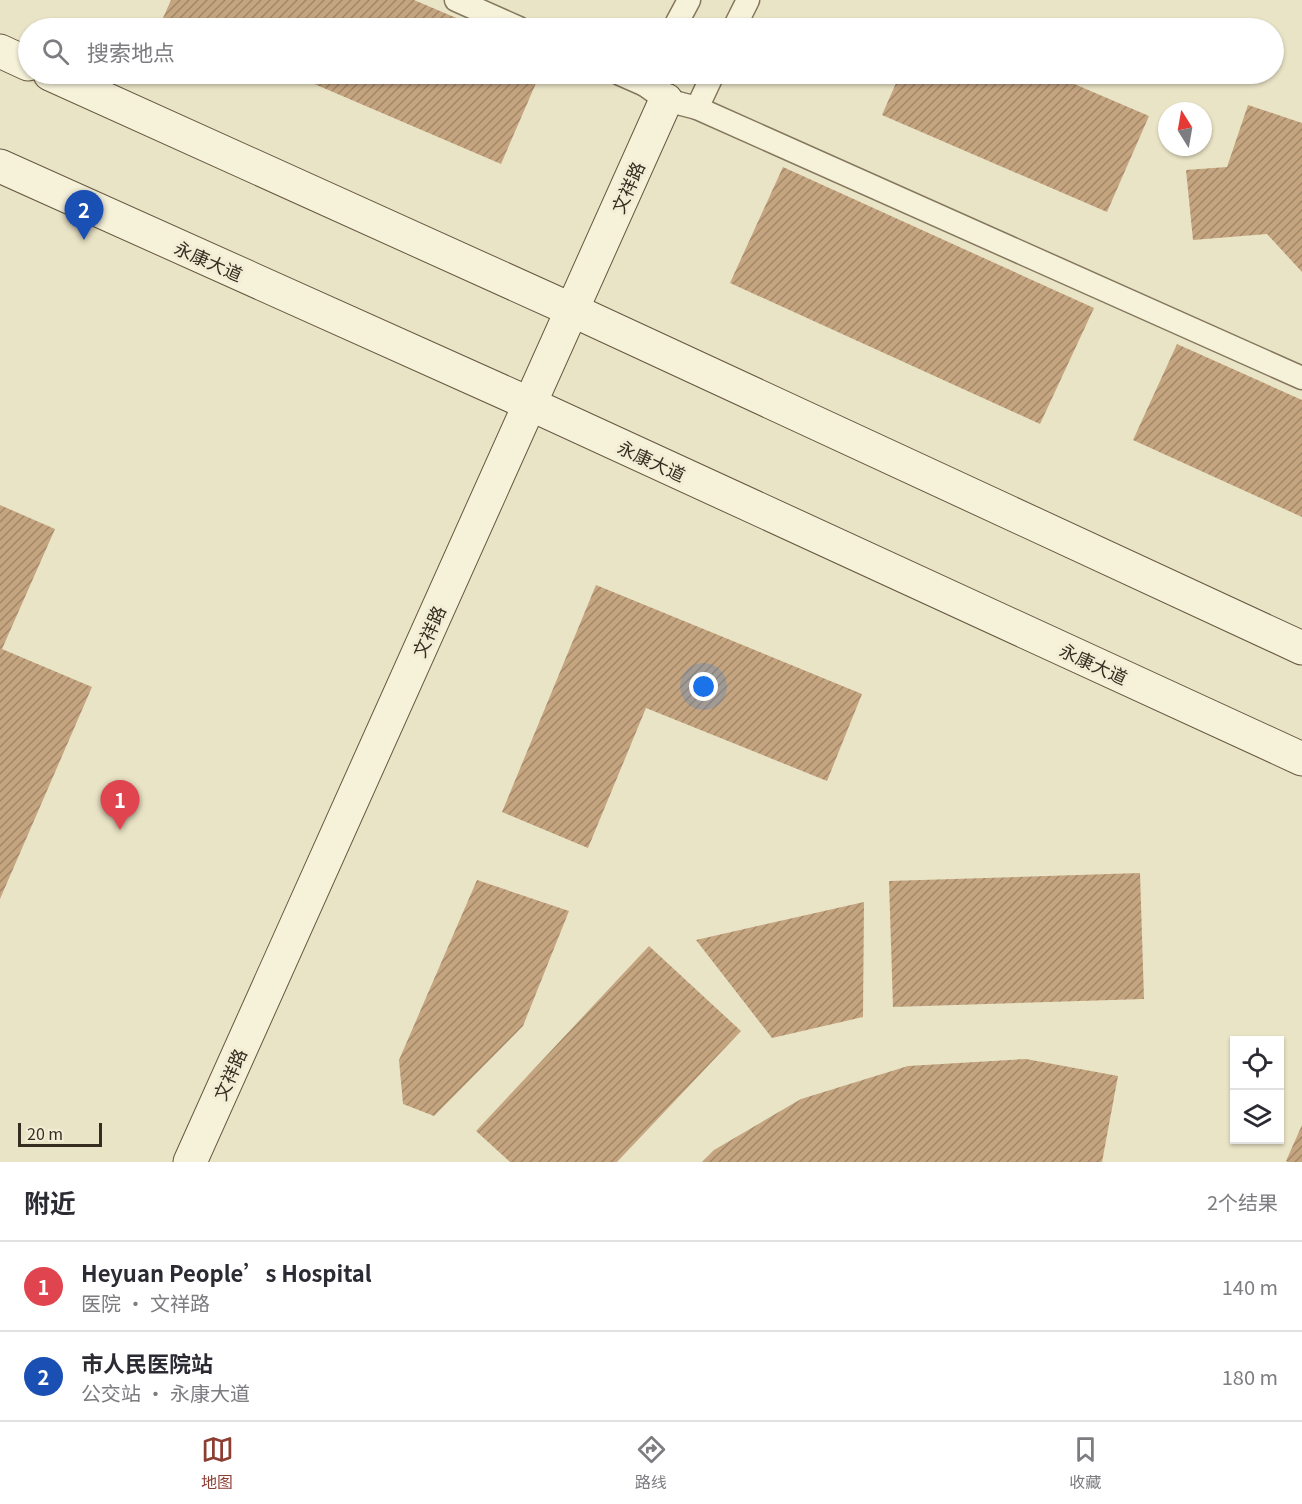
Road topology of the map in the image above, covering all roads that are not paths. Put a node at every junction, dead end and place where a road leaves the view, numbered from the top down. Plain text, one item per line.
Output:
1 (456, 0) edge
2 (689, 0) edge
3 (748, 0) edge
4 (496, 18) edge
5 (679, 18) edge
6 (740, 18) edge
7 (0, 51) edge
8 (18, 59) edge
9 (72, 84) edge
10 (708, 84) edge
11 (654, 86) edge
12 (697, 108) junction
13 (0, 166) edge
14 (572, 310) junction
15 (1302, 378) edge
16 (530, 404) junction
17 (1302, 648) edge
18 (1302, 759) edge
19 (190, 1162) edge

1 - 4 street
2 - 5 street
3 - 6 street
7 - 8 main road
9 - 14 main road
10 - 12 street
11 - 12 street
11 - 14 main road, 文祥路
12 - 15 street
13 - 16 main road, 永康大道
14 - 16 main road, 文祥路
14 - 17 main road
16 - 18 main road, 永康大道
16 - 19 main road, 文祥路

